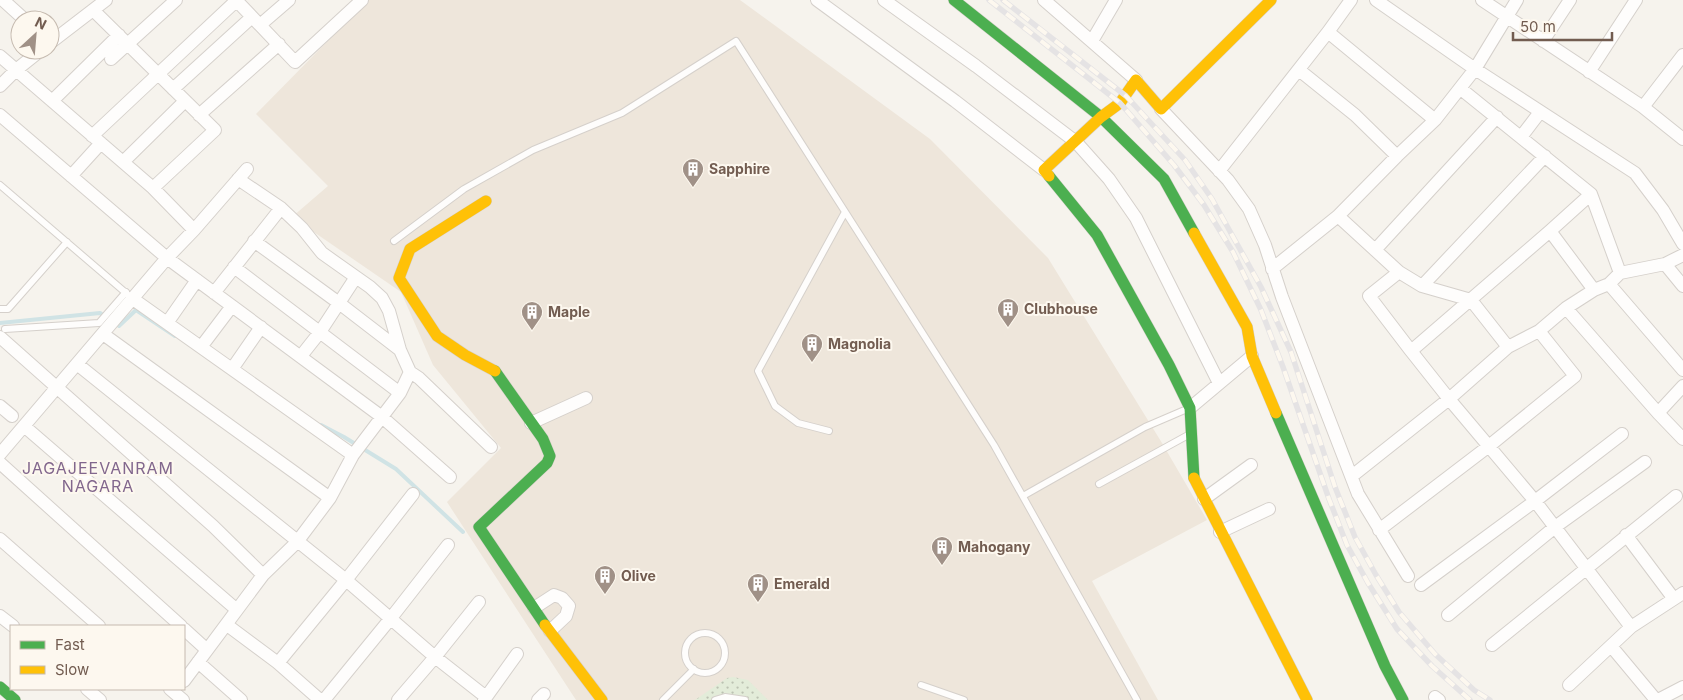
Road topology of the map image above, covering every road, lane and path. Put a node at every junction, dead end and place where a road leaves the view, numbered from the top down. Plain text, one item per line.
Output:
1 (3, 0) edge
2 (106, 0) edge
3 (176, 0) edge
4 (237, 0) edge
5 (289, 0) edge
6 (362, 0) edge
7 (817, 0) edge
8 (884, 0) edge
9 (954, 0) edge
10 (1044, 0) edge
11 (1116, 0) edge
12 (1272, 0) edge
13 (1351, 0) edge
14 (1376, 0) edge
15 (1482, 0) edge
16 (1517, 0) edge
17 (1570, 0) edge
18 (1636, 0) edge
19 (14, 10) edge
20 (93, 10) junction
21 (1507, 17) junction
22 (256, 21) junction
23 (1328, 32) junction
24 (60, 35) edge
25 (124, 39) junction
26 (1092, 41) junction
27 (1543, 41) junction
28 (278, 44) junction
29 (1683, 55) edge
30 (0, 56) edge
31 (112, 59) dead end
32 (29, 60) edge
33 (1475, 69) junction
34 (16, 70) junction
35 (1299, 70) junction
36 (1589, 72) junction
37 (158, 74) junction
38 (1136, 80) junction
39 (0, 86) edge
40 (173, 89) junction
41 (1460, 90) junction
42 (52, 100) junction
43 (186, 101) junction
44 (1643, 107) junction
45 (1161, 109) junction
46 (1540, 112) junction
47 (199, 114) junction
48 (0, 115) edge
49 (1102, 117) junction
50 (1497, 118) junction
51 (1436, 120) junction
52 (1521, 137) junction
53 (1683, 139) edge
54 (97, 140) junction
55 (1076, 142) junction
56 (1397, 156) junction
57 (1545, 156) junction
58 (123, 162) junction
59 (1044, 170) junction
60 (1219, 171) junction
61 (71, 176) junction
62 (0, 185) edge
63 (153, 188) junction
64 (1591, 194) junction
65 (486, 201) dead end
66 (280, 208) junction
67 (845, 212) junction
68 (1338, 216) junction
69 (194, 230) junction
70 (1550, 231) junction
71 (254, 241) junction
72 (394, 241) dead end
73 (67, 242) junction
74 (1683, 244) edge
75 (1375, 250) junction
76 (1683, 255) edge
77 (167, 258) junction
78 (1664, 264) junction
79 (234, 267) junction
80 (1272, 269) junction
81 (1399, 272) junction
82 (1620, 273) junction
83 (356, 277) junction
84 (197, 280) junction
85 (1609, 284) junction
86 (1422, 286) junction
87 (1683, 286) edge
88 (1594, 290) junction
89 (214, 293) junction
90 (130, 295) junction
91 (1471, 300) junction
92 (339, 303) junction
93 (232, 306) junction
94 (1566, 308) junction
95 (0, 309) edge
96 (108, 322) junction
97 (167, 323) junction
98 (262, 327) junction
99 (1539, 331) junction
100 (320, 332) junction
101 (2, 333) edge
102 (201, 347) junction
103 (1508, 347) junction
104 (400, 350) junction
105 (1411, 351) junction
106 (301, 356) junction
107 (1252, 356) junction
108 (77, 364) junction
109 (232, 369) junction
110 (1683, 370) edge
111 (410, 372) junction
112 (1219, 383) junction
113 (57, 386) junction
114 (1683, 386) edge
115 (400, 393) junction
116 (586, 398) dead end
117 (1449, 399) junction
118 (0, 406) edge
119 (1190, 408) junction
120 (1658, 413) junction
121 (12, 416) dead end
122 (382, 417) junction
123 (531, 422) junction
124 (24, 426) junction
125 (829, 431) dead end
126 (1191, 434) junction
127 (1622, 434) dead end
128 (1683, 439) edge
129 (1489, 446) junction
130 (491, 448) dead end
131 (357, 450) junction
132 (0, 454) edge
133 (1645, 462) dead end
134 (0, 463) edge
135 (1251, 464) dead end
136 (1352, 476) junction
137 (450, 477) dead end
138 (1100, 484) dead end
139 (413, 494) dead end
140 (1023, 496) junction
141 (1676, 496) dead end
142 (330, 498) junction
143 (1204, 499) junction
144 (1535, 501) junction
145 (1270, 508) dead end
146 (1555, 527) junction
147 (1380, 530) junction
148 (1220, 532) junction
149 (1626, 535) junction
150 (0, 539) edge
151 (298, 542) junction
152 (448, 545) dead end
153 (1586, 570) junction
154 (263, 575) junction
155 (1408, 576) dead end
156 (346, 580) junction
157 (1420, 585) dead end
158 (1678, 596) edge
159 (478, 602) dead end
160 (534, 608) junction
161 (237, 610) junction
162 (1448, 615) dead end
163 (0, 616) edge
164 (391, 618) junction
165 (12, 625) edge
166 (98, 625) edge
167 (180, 625) edge
168 (227, 625) junction
169 (1631, 628) junction
170 (185, 630) edge
171 (550, 631) junction
172 (1492, 645) dead end
173 (1611, 646) junction
174 (207, 650) junction
175 (517, 654) dead end
176 (435, 657) junction
177 (198, 662) junction
178 (278, 663) junction
179 (694, 669) junction
180 (185, 680) edge
181 (921, 685) dead end
182 (1569, 685) dead end
183 (0, 686) edge
184 (1683, 687) edge
185 (88, 690) edge
186 (485, 698) edge
187 (1662, 699) edge
188 (16, 700) edge
189 (100, 700) edge
190 (241, 700) edge
191 (320, 700) edge
192 (324, 700) edge
193 (398, 700) edge
194 (602, 700) edge
195 (663, 700) edge
196 (714, 700) edge
197 (745, 700) edge
198 (964, 700) edge
199 (1137, 700) edge
200 (1308, 700) edge
201 (1403, 700) edge

1 - 19 street
2 - 20 street
3 - 25 street
4 - 22 street
4 - 37 street
5 - 22 street
6 - 28 street
7 - 59 street
8 - 55 street
9 - 49 street
10 - 26 street
11 - 26 street
12 - 45 street
13 - 23 street
14 - 33 street
15 - 21 street
16 - 21 street
17 - 27 street
18 - 36 street
20 - 24 street
20 - 25 street
21 - 27 street
21 - 33 street
22 - 28 street
22 - 40 street
23 - 35 street
23 - 51 street
25 - 31 street
25 - 37 street
25 - 42 street
26 - 38 street
27 - 36 street
28 - 47 street
29 - 44 street
30 - 34 street
32 - 34 street
33 - 41 street
33 - 46 street
34 - 39 street
34 - 42 street
35 - 56 street
35 - 60 street
36 - 44 street
37 - 40 street
37 - 54 street
38 - 45 street
38 - 49 street
40 - 43 street
41 - 50 street
41 - 51 street
42 - 54 street
43 - 47 street
43 - 58 street
44 - 53 street
45 - 60 street
46 - 52 street
46 - 74 street
47 - 63 street
48 - 61 street
49 - 55 street
49 - 107 street
50 - 52 street
50 - 75 street
51 - 56 street
52 - 57 street
54 - 58 street
54 - 61 street
55 - 59 street
55 - 112 street
56 - 68 street
57 - 64 street
57 - 86 street
58 - 63 street
59 - 119 street
60 - 80 street
61 - 77 street
62 - 73 lane
63 - 69 street
64 - 70 street
64 - 82 street
65 - 123 street
66 - 69 street
66 - 71 street
66 - 83 street
67 - 72 lane
67 - 125 lane
67 - 140 lane
68 - 75 street
68 - 80 street
69 - 77 street
70 - 88 street
70 - 91 street
71 - 79 street
71 - 92 street
73 - 90 lane
73 - 95 lane
75 - 81 street
76 - 78 street
77 - 84 street
77 - 90 street
78 - 82 street
78 - 87 street
79 - 89 street
79 - 100 street
80 - 136 street
81 - 86 street
81 - 105 street
82 - 85 street
83 - 92 street
83 - 104 street
84 - 89 street
84 - 97 street
85 - 88 street
85 - 110 street
86 - 91 street
88 - 94 street
89 - 93 street
90 - 96 street
90 - 97 street
91 - 103 street
91 - 105 street
92 - 100 street
92 - 104 street
93 - 98 street
93 - 102 street
94 - 99 street
94 - 120 street
96 - 101 lane
96 - 108 street
96 - 142 street
97 - 102 street
98 - 106 street
98 - 109 street
99 - 103 street
99 - 129 street
100 - 106 street
100 - 115 street
101 - 113 street
102 - 109 street
103 - 117 street
104 - 111 street
105 - 117 street
106 - 122 street
107 - 112 street
107 - 201 street
108 - 113 street
108 - 151 street
109 - 131 street
111 - 115 street
111 - 130 street
112 - 119 street
113 - 124 street
113 - 154 street
114 - 120 street
115 - 122 street
116 - 123 street
117 - 129 street
117 - 136 street
118 - 121 street
119 - 126 street
119 - 140 lane
120 - 128 street
122 - 131 street
122 - 137 street
123 - 160 street
124 - 132 street
124 - 161 street
126 - 138 lane
126 - 143 street
127 - 144 street
129 - 144 street
129 - 147 street
131 - 142 street
133 - 146 street
134 - 167 street
135 - 143 street
136 - 147 street
139 - 156 street
140 - 199 lane
141 - 149 street
142 - 151 street
143 - 148 street
144 - 146 street
144 - 157 street
145 - 148 street
146 - 153 street
146 - 162 street
147 - 155 street
148 - 200 street
149 - 153 street
149 - 158 street
150 - 166 street
151 - 154 street
151 - 156 street
152 - 164 street
153 - 169 street
153 - 172 street
154 - 161 street
156 - 164 street
156 - 178 street
158 - 169 street
159 - 176 street
160 - 171 street
160 - 171 street
161 - 168 street
163 - 165 street
164 - 176 street
164 - 192 street
168 - 174 street
168 - 178 street
169 - 173 street
170 - 174 street
171 - 194 street
173 - 182 street
173 - 187 street
174 - 177 street
175 - 186 street
176 - 186 street
176 - 193 street
177 - 180 street
177 - 190 street
178 - 191 street
179 - 179 lane
179 - 195 lane
181 - 198 lane
183 - 188 street
184 - 187 street
185 - 189 street
196 - 197 lane

